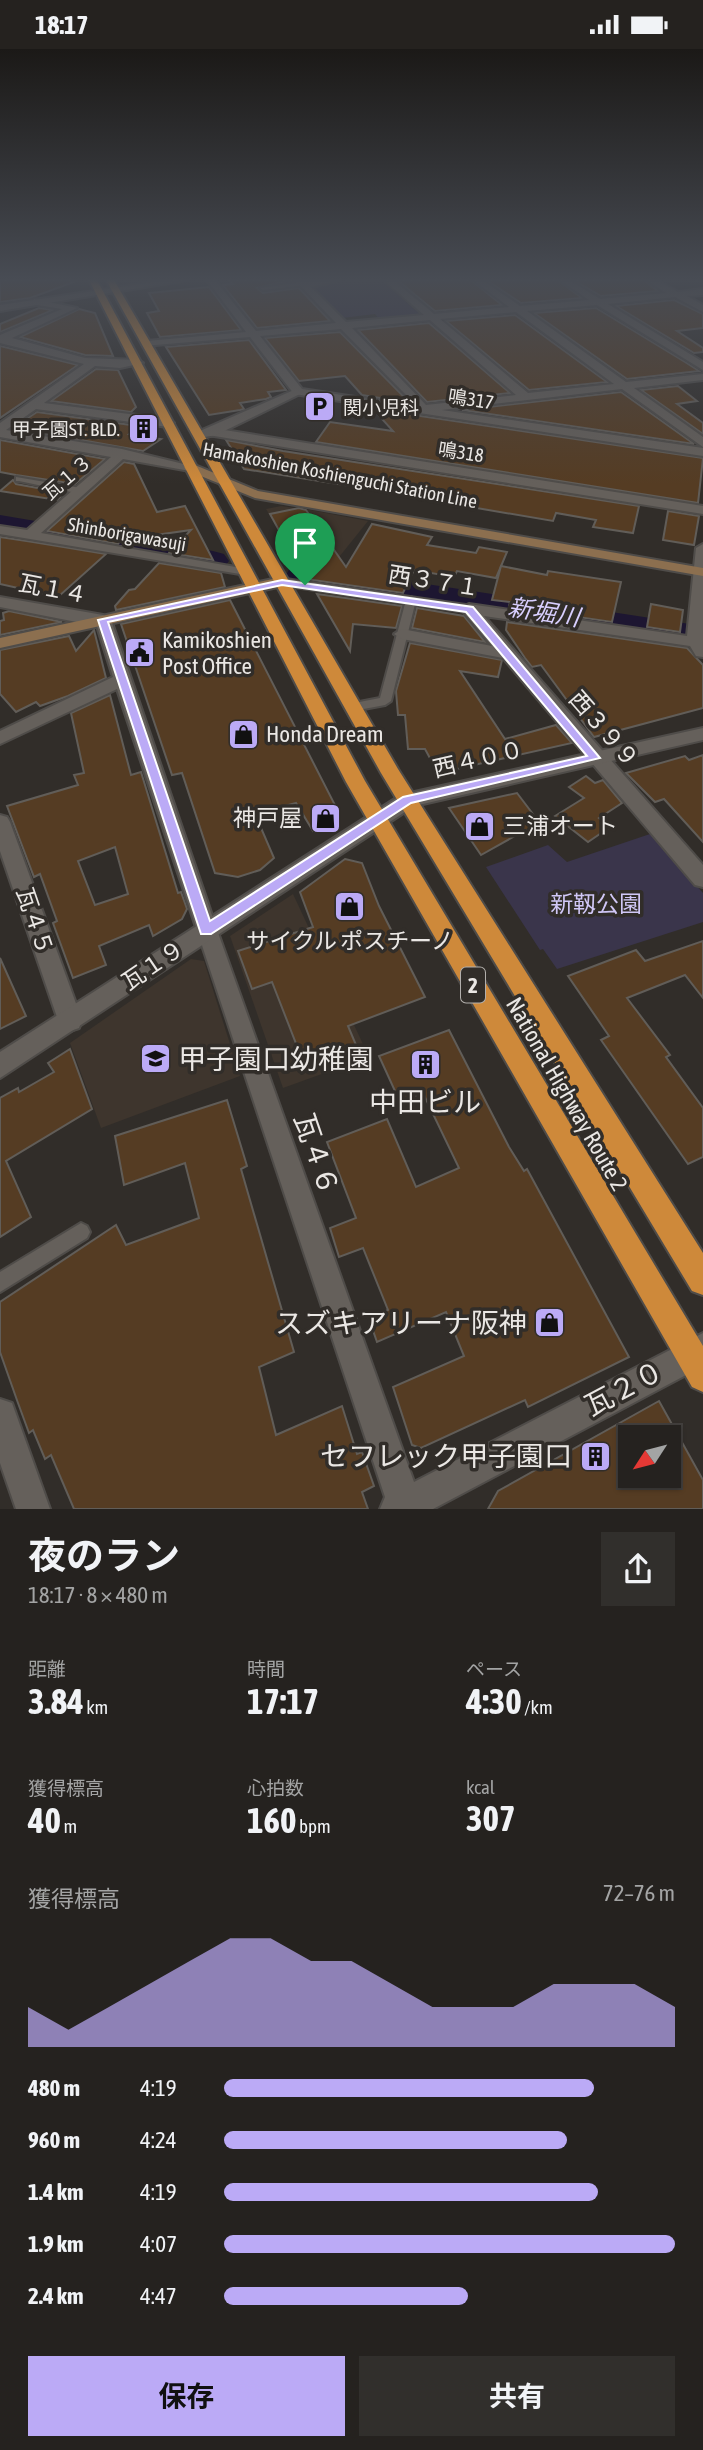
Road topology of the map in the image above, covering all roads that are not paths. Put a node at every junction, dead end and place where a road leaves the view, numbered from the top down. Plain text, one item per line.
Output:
1 (34, 348) edge
2 (130, 348) edge
3 (150, 348) edge
4 (263, 348) edge
5 (366, 348) edge
6 (468, 348) edge
7 (570, 348) edge
8 (673, 348) edge
9 (138, 363) junction
10 (91, 364) junction
11 (703, 367) edge
12 (703, 377) edge
13 (623, 385) junction
14 (298, 392) junction
15 (526, 397) junction
16 (34, 405) junction
17 (419, 409) junction
18 (168, 423) junction
19 (0, 431) edge
20 (206, 433) junction
21 (703, 443) edge
22 (703, 452) edge
23 (122, 453) junction
24 (190, 467) junction
25 (221, 478) junction
26 (19, 479) dead end
27 (81, 491) junction
28 (703, 510) edge
29 (0, 530) edge
30 (33, 533) junction
31 (702, 563) edge
32 (251, 580) junction
33 (282, 582) junction
34 (411, 600) junction
35 (0, 602) edge
36 (469, 609) junction
37 (100, 621) junction
38 (402, 634) junction
39 (698, 642) edge
40 (0, 643) edge
41 (507, 653) junction
42 (121, 680) junction
43 (354, 707) junction
44 (703, 734) edge
45 (0, 738) edge
46 (595, 758) junction
47 (408, 800) junction
48 (378, 820) junction
49 (0, 822) edge
50 (703, 879) edge
51 (206, 930) junction
52 (70, 1020) junction
53 (0, 1066) edge
54 (81, 1231) dead end
55 (703, 1280) edge
56 (0, 1283) edge
57 (698, 1360) edge
58 (0, 1415) edge
59 (402, 1506) edge
60 (33, 1509) edge

1 - 10 street
2 - 9 highway, National Highway Route 2 / 2
3 - 20 highway, National Highway Route 2 / 2
4 - 14 street
5 - 17 street
6 - 15 street
7 - 13 street
8 - 11 street
9 - 10 street
9 - 18 highway, National Highway Route 2 / 2
10 - 16 street
12 - 13 street
13 - 15 street
13 - 21 street
14 - 17 street, 鳴317
14 - 20 street
15 - 17 street
16 - 18 street
16 - 19 street
17 - 22 street, 鳴317
18 - 24 highway, National Highway Route 2 / 2
19 - 23 street
20 - 25 highway, National Highway Route 2 / 2
20 - 28 street, 鳴318
23 - 24 street
23 - 27 street, 瓦１３
24 - 25 main road, Hamakoshien Koshienguchi Station Line
24 - 32 highway, National Highway Route 2 / 2
25 - 31 main road, Hamakoshien Koshienguchi Station Line
25 - 33 highway, National Highway Route 2 / 2
26 - 27 lane
27 - 30 street, 瓦１３
29 - 30 street, Shinborigawasuji
30 - 32 street, Shinborigawasuji
31 - 39 street
32 - 33 main road
32 - 37 main road
32 - 48 highway, National Highway Route 2 / 2
33 - 34 street, 西３７１
33 - 43 highway, National Highway Route 2 / 2
34 - 36 street, 西３７１
34 - 38 lane
35 - 37 street, 瓦１４
36 - 39 street, 西３７１
36 - 41 street, 西３９９
37 - 40 main road
37 - 42 street, 瓦４６
38 - 41 street
38 - 43 lane
41 - 46 street, 西３９９
42 - 45 street
42 - 51 street, 瓦４６
43 - 47 highway, National Highway Route 2 / 2
44 - 46 street, 西４００
46 - 47 street, 西４００
46 - 50 street, 西３９９
47 - 48 street, 西４００
47 - 55 highway, National Highway Route 2 / 2
48 - 51 street, 瓦１９
48 - 57 highway, National Highway Route 2 / 2
49 - 52 street, 瓦４５
51 - 52 street, 瓦１９
51 - 59 street, 瓦４６
52 - 53 street, 瓦１９
54 - 56 lane
57 - 59 street, 瓦２０
58 - 60 street

